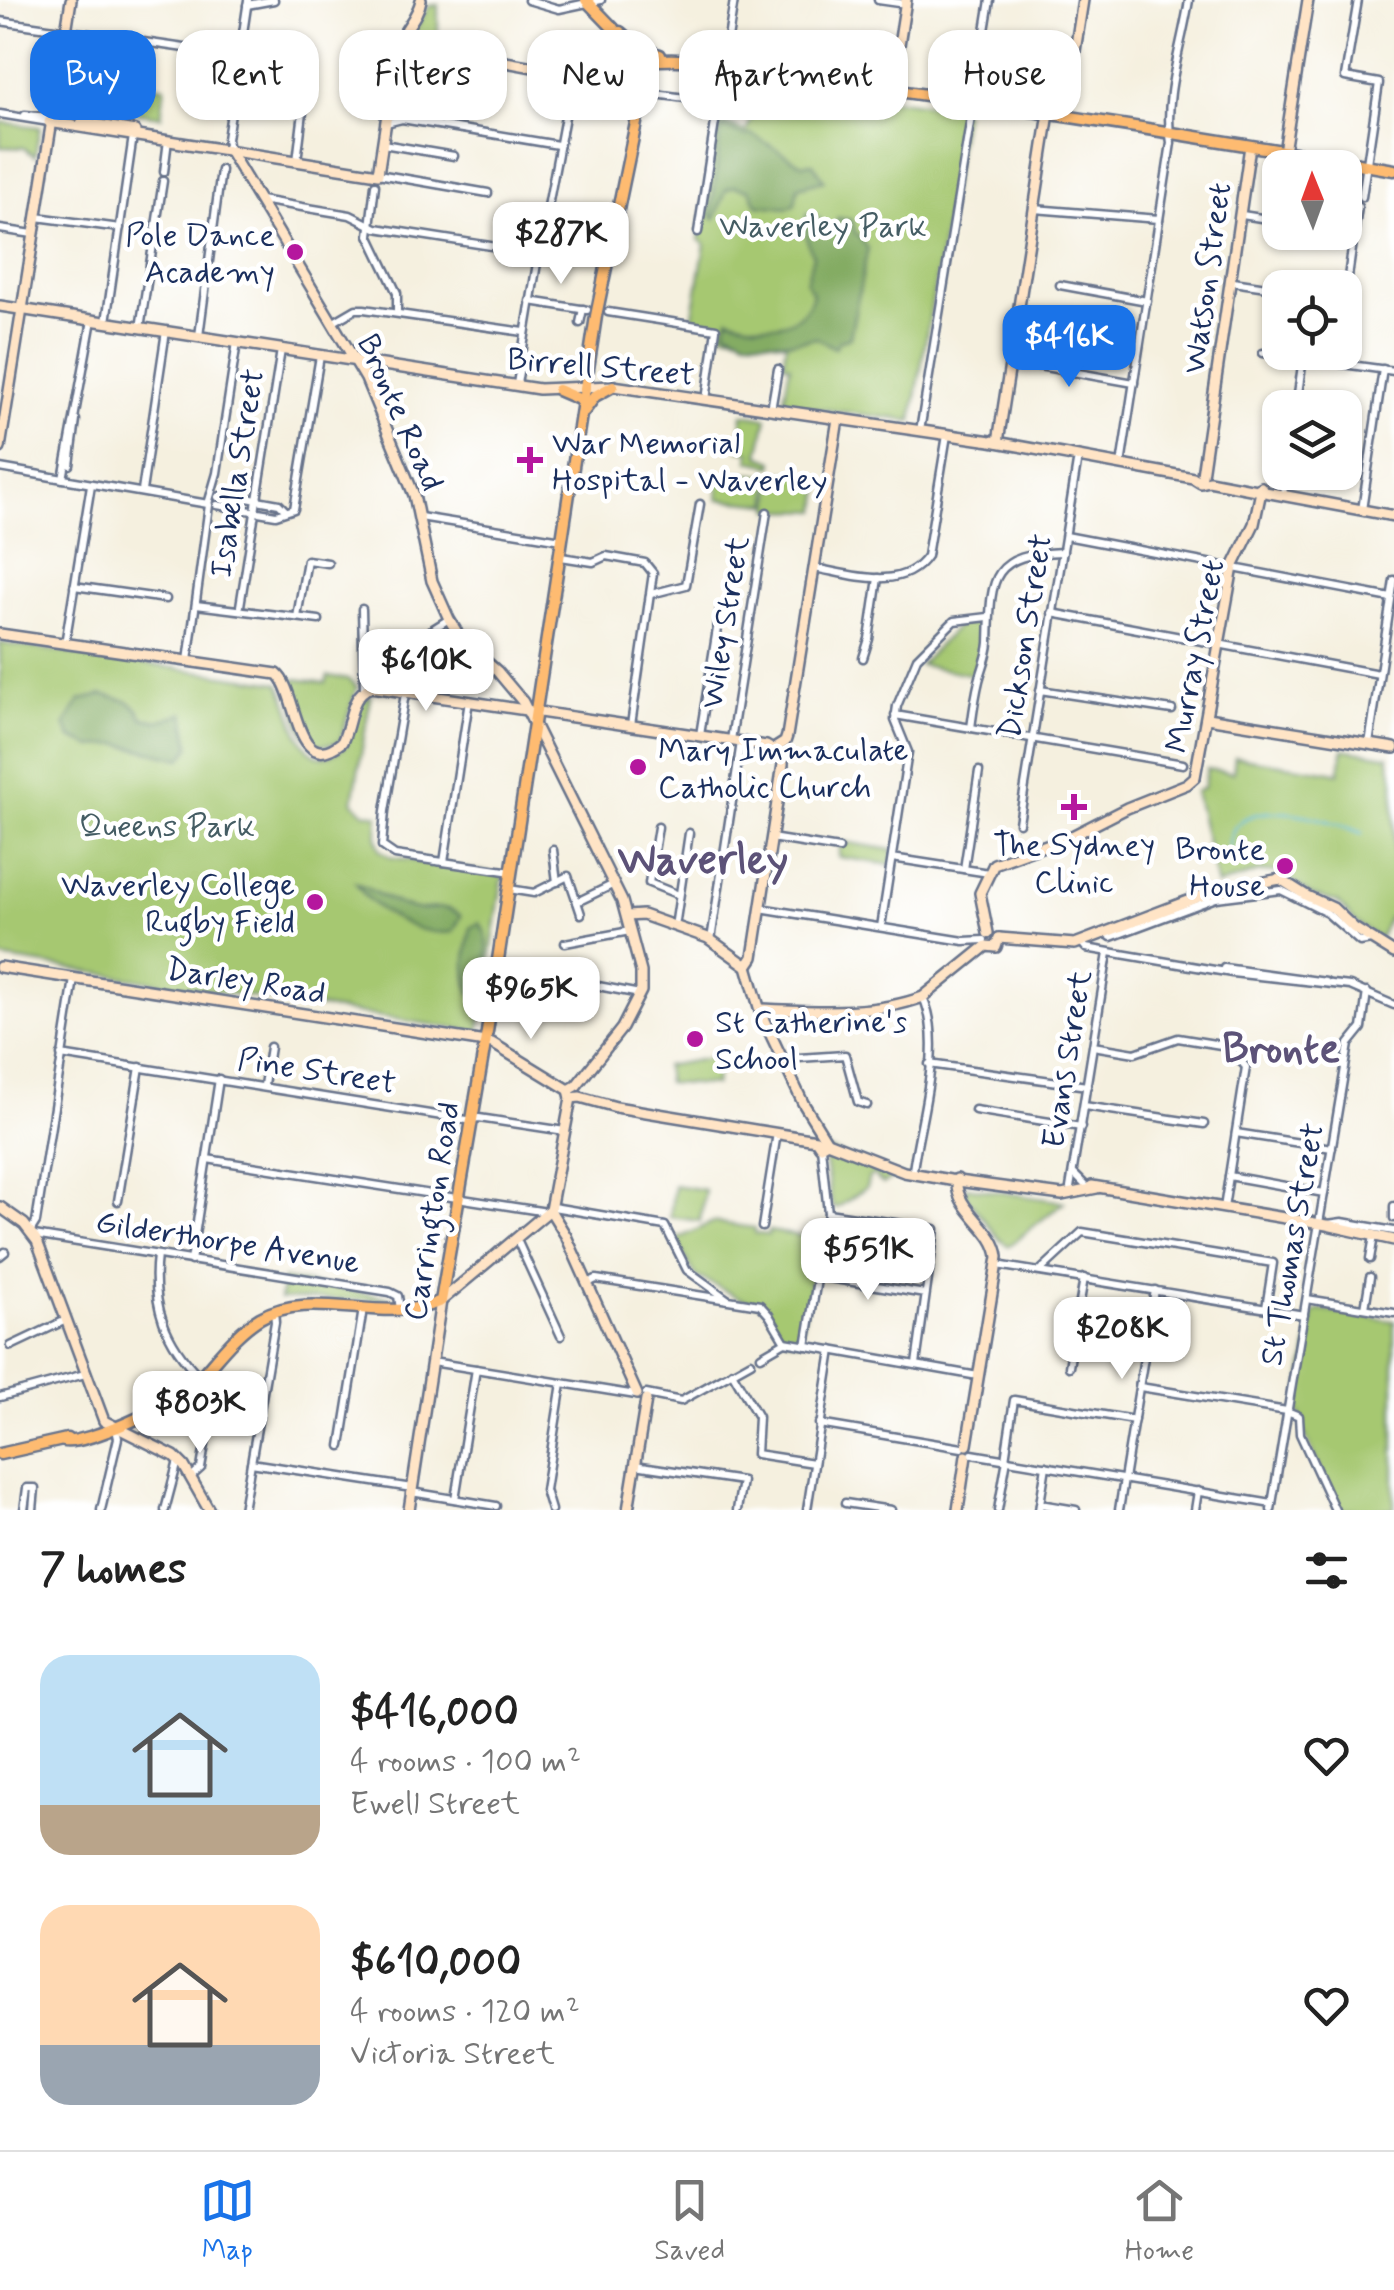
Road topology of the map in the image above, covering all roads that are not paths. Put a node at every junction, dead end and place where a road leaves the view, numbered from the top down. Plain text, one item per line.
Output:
1 (71, 0) edge
2 (274, 0) edge
3 (422, 0) edge
4 (528, 0) edge
5 (734, 0) edge
6 (878, 0) edge
7 (990, 0) edge
8 (1083, 0) edge
9 (1189, 0) edge
10 (1308, 0) edge
11 (1358, 0) edge
12 (592, 1) edge
13 (906, 2) edge
14 (248, 3) edge
15 (0, 20) edge
16 (66, 30) joint
17 (243, 30) edge
18 (405, 30) edge
19 (616, 30) edge
20 (728, 30) edge
21 (902, 30) edge
22 (985, 30) edge
23 (1078, 30) edge
24 (659, 54) edge
25 (659, 60) edge
26 (678, 60) joint
27 (0, 114) edge
28 (30, 117) edge
29 (1081, 118) edge
30 (50, 120) junction
31 (231, 120) edge
32 (302, 120) edge
33 (386, 120) edge
34 (398, 120) edge
35 (408, 120) edge
36 (563, 120) edge
37 (637, 120) edge
38 (714, 120) edge
39 (970, 120) edge
40 (1048, 120) edge
41 (386, 123) junction
42 (1170, 133) junction
43 (133, 136) junction
44 (147, 136) junction
45 (168, 140) junction
46 (383, 144) junction
47 (558, 145) junction
48 (1250, 146) junction
49 (228, 150) junction
50 (1273, 150) edge
51 (1284, 150) edge
52 (454, 156) dead end
53 (297, 161) junction
54 (1362, 164) edge
55 (1366, 165) junction
56 (221, 170) dead end
57 (1394, 170) edge
58 (378, 174) junction
59 (375, 186) dead end
60 (488, 194) dead end
61 (1362, 197) dead end
62 (259, 200) junction
63 (1034, 209) junction
64 (1242, 215) junction
65 (35, 217) junction
66 (1262, 219) edge
67 (545, 220) junction
68 (1159, 220) junction
69 (369, 225) junction
70 (120, 228) junction
71 (0, 229) edge
72 (601, 229) dead end
73 (698, 232) dead end
74 (32, 234) junction
75 (539, 253) junction
76 (606, 262) junction
77 (1233, 282) junction
78 (1060, 286) dead end
79 (1262, 286) edge
80 (530, 301) junction
81 (1147, 301) junction
82 (0, 306) edge
83 (22, 309) junction
84 (397, 312) junction
85 (608, 312) dead end
86 (92, 320) junction
87 (106, 322) junction
88 (332, 323) junction
89 (580, 323) dead end
90 (140, 328) junction
91 (166, 332) junction
92 (524, 332) junction
93 (199, 336) junction
94 (237, 342) junction
95 (281, 348) junction
96 (320, 354) junction
97 (354, 360) junction
98 (1011, 361) junction
99 (380, 364) junction
100 (1362, 366) edge
101 (778, 368) dead end
102 (1383, 370) junction
103 (1394, 371) edge
104 (1134, 383) junction
105 (368, 384) junction
106 (517, 384) junction
107 (613, 386) junction
108 (586, 387) junction
109 (558, 390) junction
110 (706, 400) junction
111 (584, 409) junction
112 (771, 410) junction
113 (76, 419) junction
114 (838, 419) junction
115 (920, 431) junction
116 (947, 435) junction
117 (998, 442) junction
118 (0, 448) edge
119 (1078, 457) junction
120 (70, 465) dead end
121 (1121, 465) junction
122 (0, 468) edge
123 (1201, 478) junction
124 (63, 479) junction
125 (90, 485) junction
126 (1284, 490) edge
127 (142, 491) junction
128 (1260, 493) junction
129 (1283, 494) junction
130 (257, 500) junction
131 (213, 501) junction
132 (700, 504) dead end
133 (255, 510) junction
134 (285, 510) junction
135 (1362, 510) junction
136 (767, 512) dead end
137 (1394, 516) edge
138 (420, 517) junction
139 (1066, 536) junction
140 (564, 540) junction
141 (1063, 552) junction
142 (561, 557) junction
143 (328, 563) dead end
144 (1233, 567) junction
145 (814, 568) junction
146 (878, 578) junction
147 (1394, 580) edge
148 (74, 586) junction
149 (651, 594) junction
150 (1391, 598) junction
151 (166, 599) dead end
152 (196, 604) junction
153 (240, 606) dead end
154 (362, 610) dead end
155 (720, 610) dead end
156 (1052, 613) junction
157 (297, 617) junction
158 (988, 617) junction
159 (449, 619) junction
160 (318, 620) dead end
161 (0, 634) edge
162 (66, 644) junction
163 (1220, 644) junction
164 (862, 658) dead end
165 (188, 661) junction
166 (1383, 670) junction
167 (364, 689) junction
168 (1040, 690) junction
169 (404, 692) junction
170 (469, 701) junction
171 (1172, 710) dead end
172 (533, 714) junction
173 (895, 714) junction
174 (1207, 718) junction
175 (631, 725) junction
176 (970, 728) junction
177 (700, 735) junction
178 (1032, 740) junction
179 (736, 741) junction
180 (1369, 744) junction
181 (774, 748) junction
182 (1394, 748) edge
183 (548, 749) junction
184 (530, 753) junction
185 (1183, 764) dead end
186 (979, 772) dead end
187 (1020, 822) dead end
188 (658, 828) dead end
189 (689, 833) dead end
190 (771, 838) junction
191 (553, 850) dead end
192 (839, 850) dead end
193 (892, 858) junction
194 (444, 862) junction
195 (964, 869) junction
196 (512, 872) junction
197 (988, 873) junction
198 (557, 882) junction
199 (614, 884) junction
200 (509, 890) junction
201 (679, 895) junction
202 (577, 902) junction
203 (760, 908) junction
204 (580, 914) dead end
205 (626, 916) junction
206 (674, 927) junction
207 (881, 927) junction
208 (630, 930) junction
209 (698, 936) junction
210 (711, 940) junction
211 (986, 940) junction
212 (964, 941) junction
213 (1080, 942) junction
214 (564, 943) dead end
215 (1108, 953) junction
216 (1394, 953) edge
217 (976, 955) junction
218 (747, 966) junction
219 (0, 967) edge
220 (74, 979) junction
221 (582, 983) dead end
222 (754, 985) junction
223 (1367, 992) junction
224 (640, 994) junction
225 (923, 997) junction
226 (1394, 1005) edge
227 (765, 1012) junction
228 (485, 1042) junction
229 (1094, 1046) junction
230 (270, 1047) dead end
231 (62, 1054) junction
232 (783, 1059) junction
233 (930, 1064) junction
234 (140, 1067) junction
235 (219, 1079) junction
236 (264, 1086) junction
237 (1087, 1086) junction
238 (574, 1093) junction
239 (867, 1105) dead end
240 (1084, 1106) junction
241 (974, 1110) dead end
242 (472, 1118) junction
243 (1204, 1124) dead end
244 (1081, 1127) junction
245 (565, 1131) junction
246 (1236, 1132) junction
247 (776, 1134) junction
248 (821, 1141) junction
249 (1332, 1148) junction
250 (207, 1160) junction
251 (896, 1169) junction
252 (913, 1170) junction
253 (1074, 1173) junction
254 (1229, 1176) junction
255 (956, 1179) junction
256 (1086, 1185) junction
257 (1097, 1188) junction
258 (1071, 1191) junction
259 (1324, 1193) junction
260 (458, 1199) junction
261 (118, 1201) dead end
262 (0, 1206) edge
263 (1394, 1206) edge
264 (1224, 1209) junction
265 (550, 1210) junction
266 (828, 1213) junction
267 (1394, 1218) edge
268 (1323, 1224) junction
269 (762, 1227) dead end
270 (1394, 1231) edge
271 (32, 1233) junction
272 (1374, 1235) junction
273 (517, 1240) junction
274 (1394, 1240) edge
275 (158, 1255) junction
276 (1370, 1259) dead end
277 (191, 1261) junction
278 (997, 1265) junction
279 (1040, 1271) junction
280 (817, 1276) junction
281 (1370, 1277) dead end
282 (444, 1278) junction
283 (1084, 1278) junction
284 (588, 1282) junction
285 (458, 1290) junction
286 (1154, 1290) junction
287 (926, 1294) junction
288 (1307, 1299) junction
289 (728, 1300) junction
290 (441, 1301) junction
291 (1266, 1308) junction
292 (1364, 1308) junction
293 (363, 1309) junction
294 (400, 1310) junction
295 (274, 1311) junction
296 (1394, 1313) edge
297 (1304, 1315) junction
298 (66, 1320) junction
299 (561, 1336) dead end
300 (1074, 1340) junction
301 (786, 1342) junction
302 (11, 1346) dead end
303 (806, 1346) junction
304 (832, 1350) junction
305 (1146, 1350) junction
306 (761, 1356) dead end
307 (432, 1362) junction
308 (752, 1362) dead end
309 (916, 1364) junction
310 (1069, 1367) dead end
311 (476, 1369) junction
312 (732, 1372) junction
313 (204, 1373) junction
314 (85, 1374) junction
315 (979, 1376) junction
316 (562, 1383) junction
317 (1140, 1388) junction
318 (0, 1396) edge
319 (643, 1397) junction
320 (1288, 1411) junction
321 (1134, 1420) junction
322 (820, 1424) junction
323 (117, 1433) junction
324 (341, 1446) dead end
325 (967, 1451) junction
326 (0, 1454) edge
327 (1006, 1459) junction
328 (179, 1460) junction
329 (251, 1463) junction
330 (814, 1463) junction
331 (636, 1465) junction
332 (1046, 1466) junction
333 (191, 1478) junction
334 (1125, 1479) junction
335 (412, 1490) junction
336 (1198, 1491) junction
337 (455, 1499) junction
338 (845, 1503) dead end
339 (496, 1506) dead end
340 (481, 1507) edge
341 (1040, 1507) edge
342 (1272, 1507) edge
343 (24, 1510) edge
344 (33, 1510) edge
345 (101, 1510) edge
346 (165, 1510) edge
347 (209, 1510) edge
348 (243, 1510) edge
349 (408, 1510) edge
350 (551, 1510) edge
351 (628, 1510) edge
352 (737, 1510) edge
353 (807, 1510) edge
354 (891, 1510) edge
355 (958, 1510) edge
356 (998, 1510) edge
357 (1076, 1510) edge
358 (1120, 1510) edge
359 (1195, 1510) edge
360 (1334, 1510) edge

1 - 16 main road
2 - 14 street
3 - 18 main road
4 - 12 street
5 - 20 street
6 - 13 street
7 - 22 street
8 - 23 main road
9 - 42 street
10 - 51 main road
11 - 55 street
12 - 19 main road
13 - 21 main road
14 - 17 street
15 - 16 street
24 - 26 main road
25 - 26 main road
27 - 28 street
29 - 42 main road
30 - 43 main road
30 - 44 main road
30 - 65 main road
31 - 49 street
32 - 53 street
33 - 41 main road
34 - 41 street
35 - 47 street
36 - 47 street
37 - 76 main road, Carrington Road
38 - 73 street
39 - 115 street
40 - 63 main road
41 - 46 main road
42 - 48 main road
42 - 68 street
43 - 44 main road
43 - 70 street
44 - 45 main road
45 - 49 main road
45 - 90 street
46 - 52 street
46 - 58 main road
47 - 67 street
48 - 50 main road
48 - 64 main road, Watson Street
49 - 53 main road
49 - 62 main road, Bronte Road
53 - 58 main road
54 - 55 main road
55 - 57 main road
55 - 61 street
56 - 93 street
58 - 60 street
59 - 69 street
62 - 69 street
62 - 88 main road, Bronte Road
63 - 68 street
63 - 98 main road
64 - 66 street
64 - 77 main road, Watson Street
65 - 70 street
65 - 74 main road
67 - 72 street
67 - 75 street
68 - 81 street
69 - 75 street
69 - 84 street
70 - 87 street
71 - 74 street
74 - 83 main road
75 - 76 street
75 - 80 street
76 - 108 main road, Carrington Road
77 - 79 street
77 - 123 main road, Watson Street
78 - 81 street
80 - 89 street
80 - 92 street
81 - 104 street
82 - 83 main road, Birrell Street
83 - 86 main road, Birrell Street
83 - 118 main road
84 - 88 street
84 - 92 street
85 - 110 street
86 - 87 main road, Birrell Street
86 - 113 street
87 - 90 main road, Birrell Street
88 - 97 main road, Bronte Road
90 - 91 main road, Birrell Street
91 - 93 main road, Birrell Street
91 - 127 street
92 - 106 street
93 - 94 main road, Birrell Street
94 - 95 main road, Birrell Street
94 - 131 street
95 - 96 main road, Birrell Street
95 - 130 street, Isabella Street
96 - 97 main road, Birrell Street
96 - 134 street
97 - 99 main road, Birrell Street
97 - 105 main road, Bronte Road
98 - 104 street
98 - 117 main road
99 - 105 main road
99 - 106 main road, Birrell Street
100 - 102 street
101 - 112 street
102 - 103 street
102 - 135 street
104 - 121 street
105 - 138 main road, Bronte Road
106 - 109 main road, Birrell Street
107 - 108 main road, Birrell Street
107 - 110 main road, Birrell Street
107 - 111 main road
108 - 109 main road, Birrell Street
108 - 111 main road, Carrington Road
109 - 111 main road
110 - 112 main road, Birrell Street
111 - 140 main road, Carrington Road
112 - 114 main road, Birrell Street
113 - 120 street
113 - 124 street
114 - 115 main road, Birrell Street
114 - 145 main road
115 - 116 main road, Birrell Street
116 - 117 main road, Birrell Street
116 - 146 street
117 - 119 main road, Birrell Street
119 - 121 main road, Birrell Street
119 - 139 street, Dickson Street
121 - 123 main road, Birrell Street
122 - 124 street
123 - 128 main road, Birrell Street
124 - 125 street
125 - 127 street
125 - 148 street
126 - 129 street
127 - 131 street
128 - 129 main road, Birrell Street
128 - 144 main road, Murray Street
129 - 135 main road, Birrell Street
130 - 131 street
130 - 133 street, Isabella Street
130 - 134 street
131 - 133 street
131 - 152 street
132 - 149 street
133 - 134 street
133 - 153 street, Isabella Street
135 - 137 main road, Birrell Street
136 - 179 street, Wiley Street
138 - 140 street
138 - 159 main road, Bronte Road
139 - 141 street, Dickson Street
139 - 144 street
140 - 142 main road, Carrington Road
141 - 156 street, Dickson Street
141 - 158 street
142 - 149 street
142 - 172 main road, Carrington Road
143 - 157 street
144 - 150 street
144 - 163 main road, Murray Street
145 - 146 street
145 - 181 main road
146 - 164 street
147 - 150 street
148 - 151 street
148 - 162 street
149 - 175 street
150 - 166 street
152 - 157 street
152 - 165 street
154 - 167 street
155 - 177 street
156 - 163 street
156 - 168 street, Dickson Street
157 - 160 street
158 - 173 street
158 - 176 street
159 - 169 street
159 - 172 main road, Bronte Road
161 - 162 main road
162 - 165 main road
163 - 166 street
163 - 174 main road, Murray Street
165 - 167 main road
166 - 180 street
167 - 169 main road
168 - 171 street
168 - 178 street, Dickson Street
169 - 170 main road
169 - 194 street
170 - 172 main road
170 - 194 street
172 - 175 main road
172 - 183 main road, Bronte Road
172 - 184 main road, Carrington Road
173 - 176 street
173 - 193 street
174 - 180 main road
174 - 197 main road, Murray Street
175 - 177 main road
176 - 178 street
177 - 179 main road
178 - 185 street
178 - 187 street, Dickson Street
179 - 181 main road
179 - 210 street, Wiley Street
180 - 182 main road
181 - 190 main road
183 - 184 main road
183 - 199 main road, Bronte Road
184 - 196 main road, Carrington Road
186 - 195 street
188 - 201 street
189 - 201 street
190 - 192 street
190 - 203 main road
191 - 198 street
193 - 195 street
193 - 207 street
194 - 196 street
195 - 197 street
196 - 200 main road, Carrington Road
197 - 211 main road
198 - 200 street
198 - 202 street
199 - 202 street
199 - 205 main road, Bronte Road
200 - 228 main road, Carrington Road
201 - 206 street
202 - 204 street
203 - 207 street
203 - 218 main road
205 - 206 main road
205 - 208 main road, Bronte Road
206 - 209 main road
207 - 212 street
208 - 214 street
208 - 224 main road, Bronte Road
209 - 210 main road
209 - 222 main road
210 - 218 main road
211 - 212 street
211 - 213 main road
211 - 217 main road
212 - 217 street
213 - 215 street
213 - 216 main road
215 - 223 street
215 - 229 street, Evans Street
217 - 225 main road
218 - 222 main road
219 - 220 main road, Darley Road
220 - 228 main road, Darley Road
220 - 231 street
221 - 224 street
222 - 227 main road
223 - 226 street
223 - 249 street, St Thomas Street
224 - 238 main road
225 - 227 main road
225 - 233 street
227 - 232 main road
228 - 238 main road, Darley Road
228 - 242 main road, Carrington Road
229 - 237 street, Evans Street
229 - 246 street
230 - 236 street
231 - 234 street, Pine Street
231 - 271 street
232 - 239 street
232 - 248 main road
233 - 237 street
233 - 252 street
234 - 235 street, Pine Street
234 - 261 street
235 - 236 street, Pine Street
235 - 250 street
236 - 242 street, Pine Street
237 - 240 street, Evans Street
238 - 245 main road
238 - 247 main road, Darley Road
240 - 243 street
240 - 244 street, Evans Street
241 - 244 street
242 - 245 street, Pine Street
242 - 260 main road, Carrington Road
244 - 253 street, Evans Street
245 - 265 main road
246 - 249 street
246 - 254 street
247 - 248 main road, Darley Road
247 - 269 street
248 - 251 main road, Darley Road
248 - 266 street
249 - 259 street, St Thomas Street
250 - 260 street
250 - 277 street
251 - 252 main road
251 - 255 main road
252 - 255 main road
253 - 256 street, Evans Street
253 - 258 street, Evans Street
254 - 259 street
254 - 264 street
255 - 258 main road
255 - 278 main road
256 - 257 main road
256 - 258 main road
257 - 258 main road
257 - 264 main road
259 - 268 street, St Thomas Street
260 - 265 street
260 - 282 main road, Carrington Road
262 - 271 main road
263 - 267 street
264 - 268 main road
265 - 273 main road
265 - 284 main road
265 - 289 street
266 - 280 street
266 - 287 street
268 - 270 street
268 - 272 main road
268 - 288 street, St Thomas Street
271 - 275 street, Gilderthorpe Avenue
271 - 298 main road
272 - 274 main road
272 - 276 street
273 - 285 main road
273 - 299 street
275 - 277 street, Gilderthorpe Avenue
275 - 313 street
277 - 294 street, Gilderthorpe Avenue
278 - 279 street
278 - 315 main road
279 - 283 street
279 - 291 street
280 - 287 street
280 - 303 street
281 - 292 street
282 - 285 main road
282 - 290 main road, Carrington Road
283 - 286 street
283 - 300 street
284 - 289 street
284 - 319 main road
285 - 290 main road
286 - 291 street
286 - 305 street
287 - 309 street
288 - 292 street
288 - 297 street, St Thomas Street
289 - 301 street
290 - 294 main road
290 - 307 main road, Carrington Road
291 - 297 street
292 - 296 street
293 - 294 main road
293 - 295 main road
293 - 324 street
295 - 313 main road
295 - 329 street
297 - 320 street, St Thomas Street
298 - 302 street
298 - 314 main road
300 - 305 street
300 - 310 street
301 - 303 street
301 - 306 street
303 - 304 street
304 - 309 street
304 - 322 street
305 - 317 street
307 - 311 street
307 - 335 main road, Carrington Road
308 - 312 street
309 - 315 street
311 - 316 street
311 - 337 street
312 - 319 street
312 - 330 street
313 - 323 main road
313 - 333 street
314 - 318 street
314 - 323 main road
315 - 325 main road
316 - 319 street
316 - 350 street
317 - 320 street
317 - 321 street
319 - 331 main road
320 - 342 street, St Thomas Street
320 - 360 street
321 - 327 street
321 - 334 street
322 - 325 street
322 - 330 street
323 - 326 main road
323 - 328 main road
323 - 345 street
325 - 327 street
325 - 355 main road
327 - 332 street
327 - 356 street
328 - 333 main road
328 - 346 street
329 - 335 street
329 - 348 street
330 - 353 street
331 - 351 main road
331 - 352 street
332 - 334 street
332 - 341 street
333 - 347 main road
334 - 336 street
334 - 358 street
335 - 337 street
335 - 349 main road, Carrington Road
336 - 342 street
336 - 359 street
337 - 340 street
338 - 354 street
339 - 340 street
341 - 357 street
343 - 344 street

